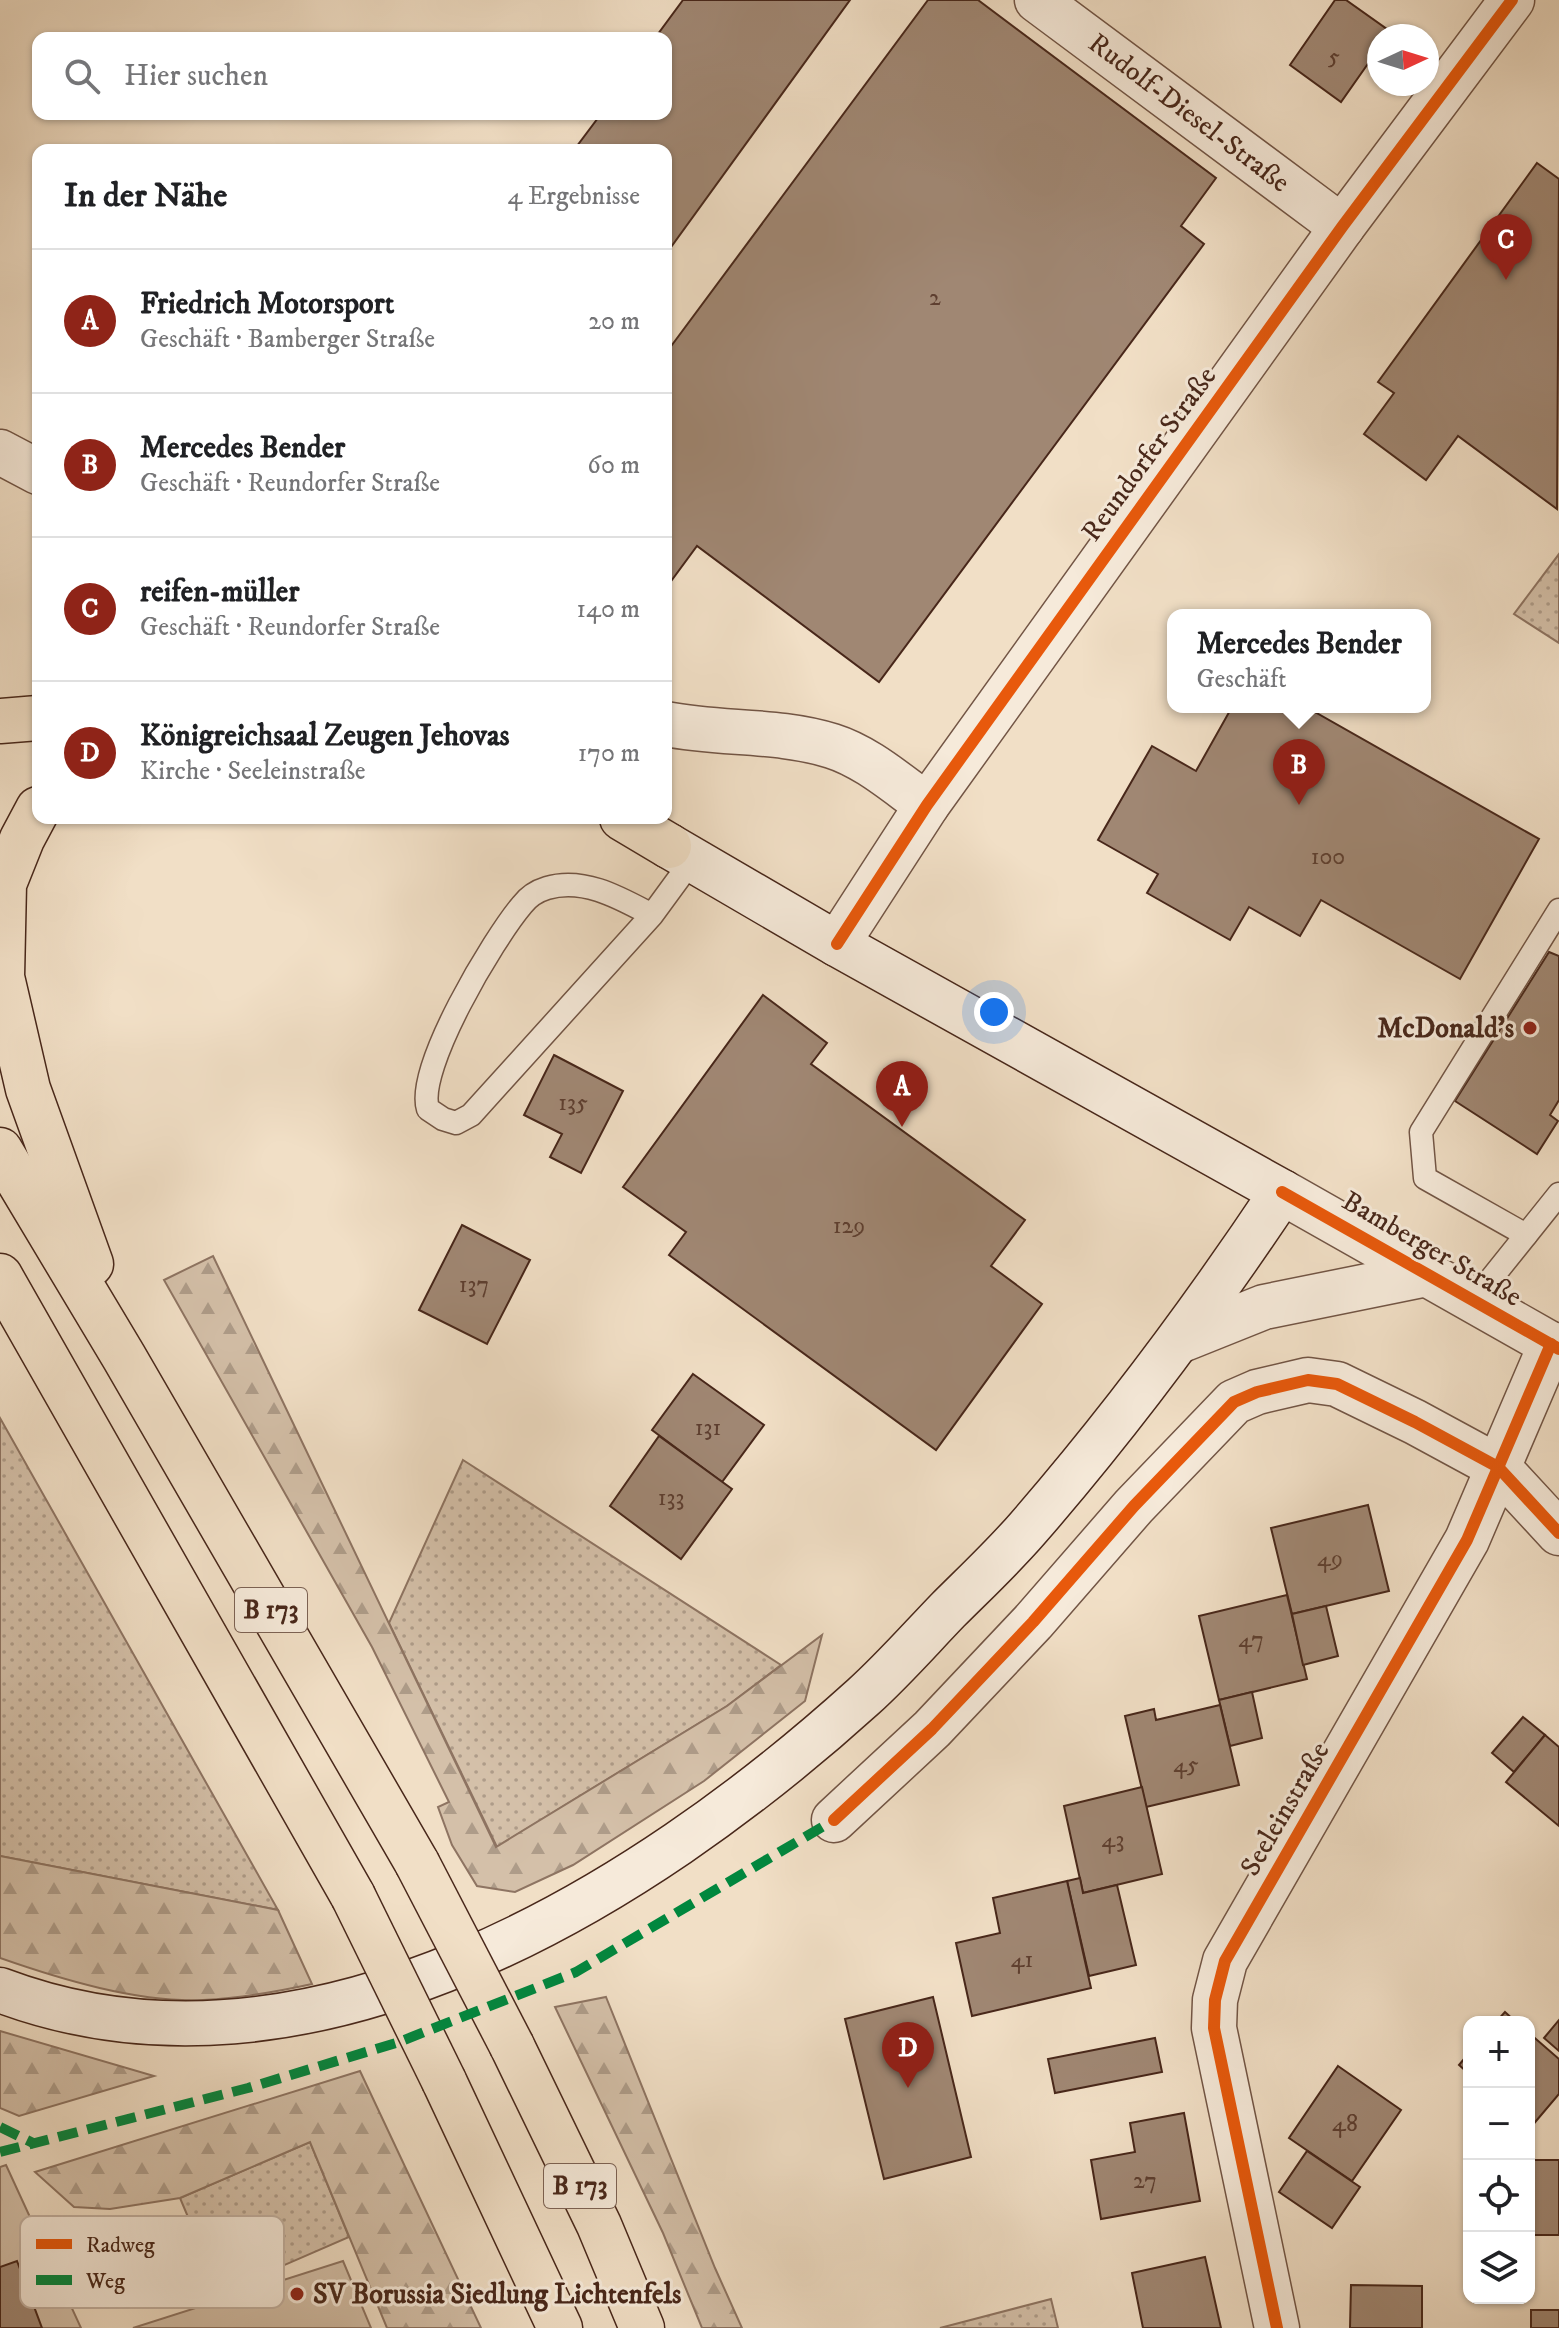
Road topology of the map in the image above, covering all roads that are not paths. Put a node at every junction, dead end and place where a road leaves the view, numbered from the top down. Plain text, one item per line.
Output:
1 (1037, 0) edge
2 (1512, 0) edge
3 (1342, 227) junction
4 (0, 452) edge
5 (32, 469) edge
6 (32, 718) edge
7 (0, 721) edge
8 (672, 725) edge
9 (927, 805) junction
10 (32, 820) edge
11 (632, 824) edge
12 (681, 852) junction
13 (1559, 910) edge
14 (652, 915) junction
15 (837, 944) junction
16 (0, 1150) edge
17 (1282, 1192) junction
18 (1559, 1194) edge
19 (1526, 1235) junction
20 (1427, 1274) junction
21 (0, 1276) edge
22 (1474, 1300) junction
23 (0, 1315) edge
24 (1179, 1341) junction
25 (1555, 1346) edge
26 (46, 1353) junction
27 (124, 1357) junction
28 (1498, 1467) junction
29 (1559, 1533) edge
30 (834, 1820) dead end
31 (0, 1990) edge
32 (560, 2328) edge
33 (642, 2328) edge
34 (1277, 2328) edge

1 - 3 street, Rudolf-Diesel-Straße
2 - 3 street, Reundorfer Straße
3 - 9 street, Reundorfer Straße
4 - 5 street
6 - 7 highway
8 - 9 street
9 - 15 street, Reundorfer Straße
10 - 27 highway
11 - 12 highway
12 - 14 lane
12 - 15 street, Bamberger Straße
13 - 19 lane
14 - 14 lane
15 - 17 street, Bamberger Straße
16 - 27 highway, B 173
17 - 20 street, Bamberger Straße
17 - 24 street
18 - 19 lane
19 - 22 lane
20 - 22 street, Bamberger Straße
20 - 24 street
21 - 26 highway, B 173
22 - 25 street, Bamberger Straße
23 - 26 highway
24 - 31 street
25 - 28 street, Seeleinstraße
26 - 32 highway, B 173, bridge
27 - 33 highway, B 173, bridge
28 - 29 street
28 - 30 street
28 - 34 street, Seeleinstraße

